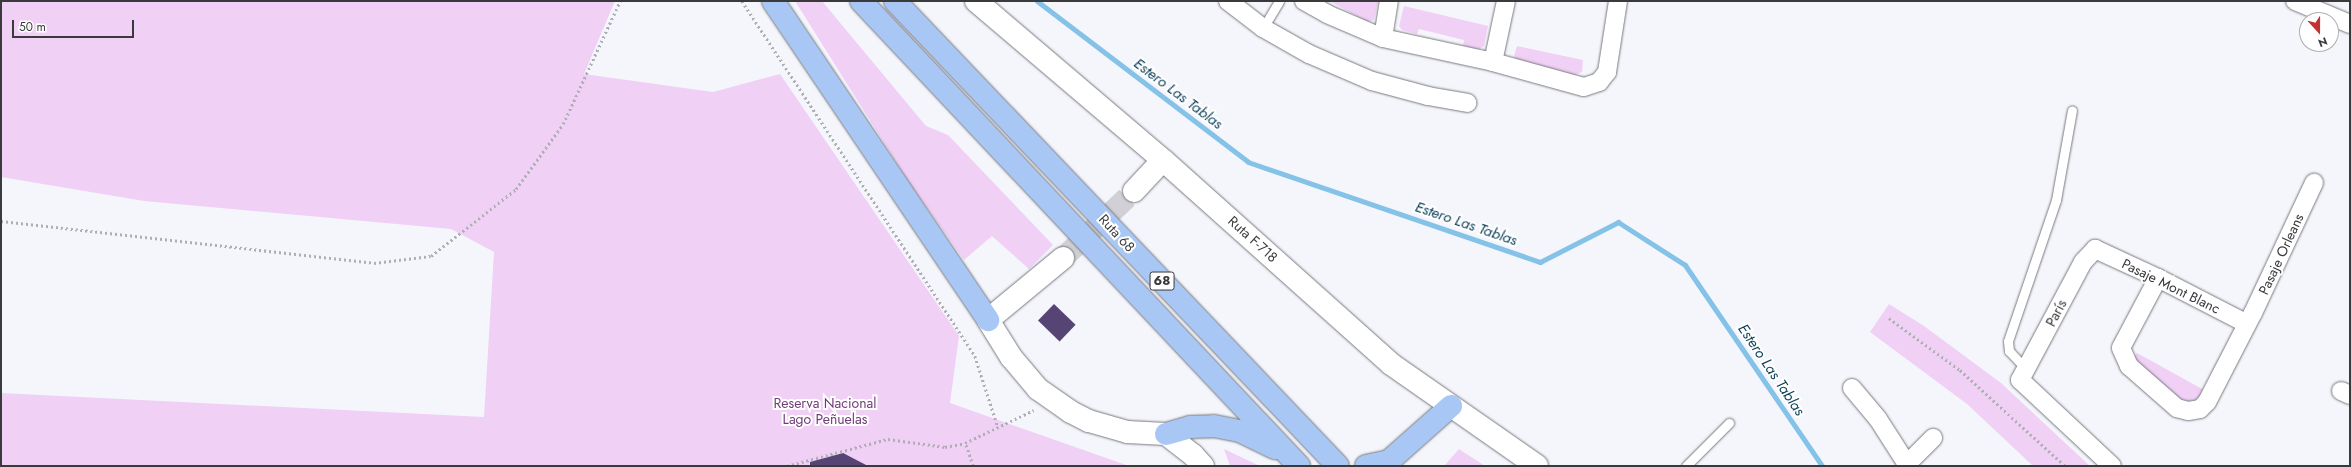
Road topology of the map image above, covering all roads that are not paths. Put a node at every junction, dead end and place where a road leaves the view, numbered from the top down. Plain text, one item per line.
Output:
1 (773, 1) edge
2 (861, 1) edge
3 (895, 1) edge
4 (976, 1) edge
5 (1279, 1) edge
6 (1304, 1) edge
7 (1389, 1) edge
8 (1506, 1) edge
9 (1618, 1) edge
10 (2295, 1) edge
11 (1231, 2) edge
12 (2350, 24) edge
13 (1263, 28) junction
14 (1383, 38) junction
15 (1493, 62) junction
16 (1467, 103) dead end
17 (2072, 110) dead end
18 (1163, 160) junction
19 (2314, 183) dead end
20 (1134, 191) tunnel mouth
21 (2095, 250) joint
22 (1063, 258) tunnel mouth
23 (2158, 278) junction
24 (988, 320) junction
25 (2247, 324) junction
26 (2023, 374) junction
27 (1852, 388) dead end
28 (1451, 406) junction
29 (1729, 423) dead end
30 (1166, 434) junction
31 (1933, 438) dead end
32 (1293, 460) edge
33 (1336, 464) edge
34 (1389, 464) edge
35 (1908, 465) edge
36 (1203, 466) edge
37 (1357, 466) edge
38 (1366, 466) edge
39 (1537, 466) edge
40 (1686, 466) edge
41 (2112, 466) edge

1 - 24 highway
2 - 32 highway, Ruta 68 / 68
3 - 33 highway, Ruta 68 / 68
4 - 18 street, Ruta F-718
5 - 13 lane
6 - 14 street
7 - 14 street
8 - 15 street
9 - 15 street
10 - 12 street
11 - 13 street
13 - 16 street
14 - 15 street
17 - 26 lane
18 - 20 street
18 - 28 street, Ruta F-718
19 - 25 street, Pasaje Orleans
21 - 23 street, Pasaje Mont Blanc
21 - 26 street, París
22 - 24 street
23 - 25 street, Pasaje Mont Blanc
23 - 25 street, Pasaje Orleans
24 - 30 street
26 - 41 street
27 - 35 street
28 - 34 highway
28 - 39 street, Ruta F-718
29 - 40 lane
30 - 32 highway
30 - 36 street
31 - 35 street
33 - 37 highway
34 - 38 highway

